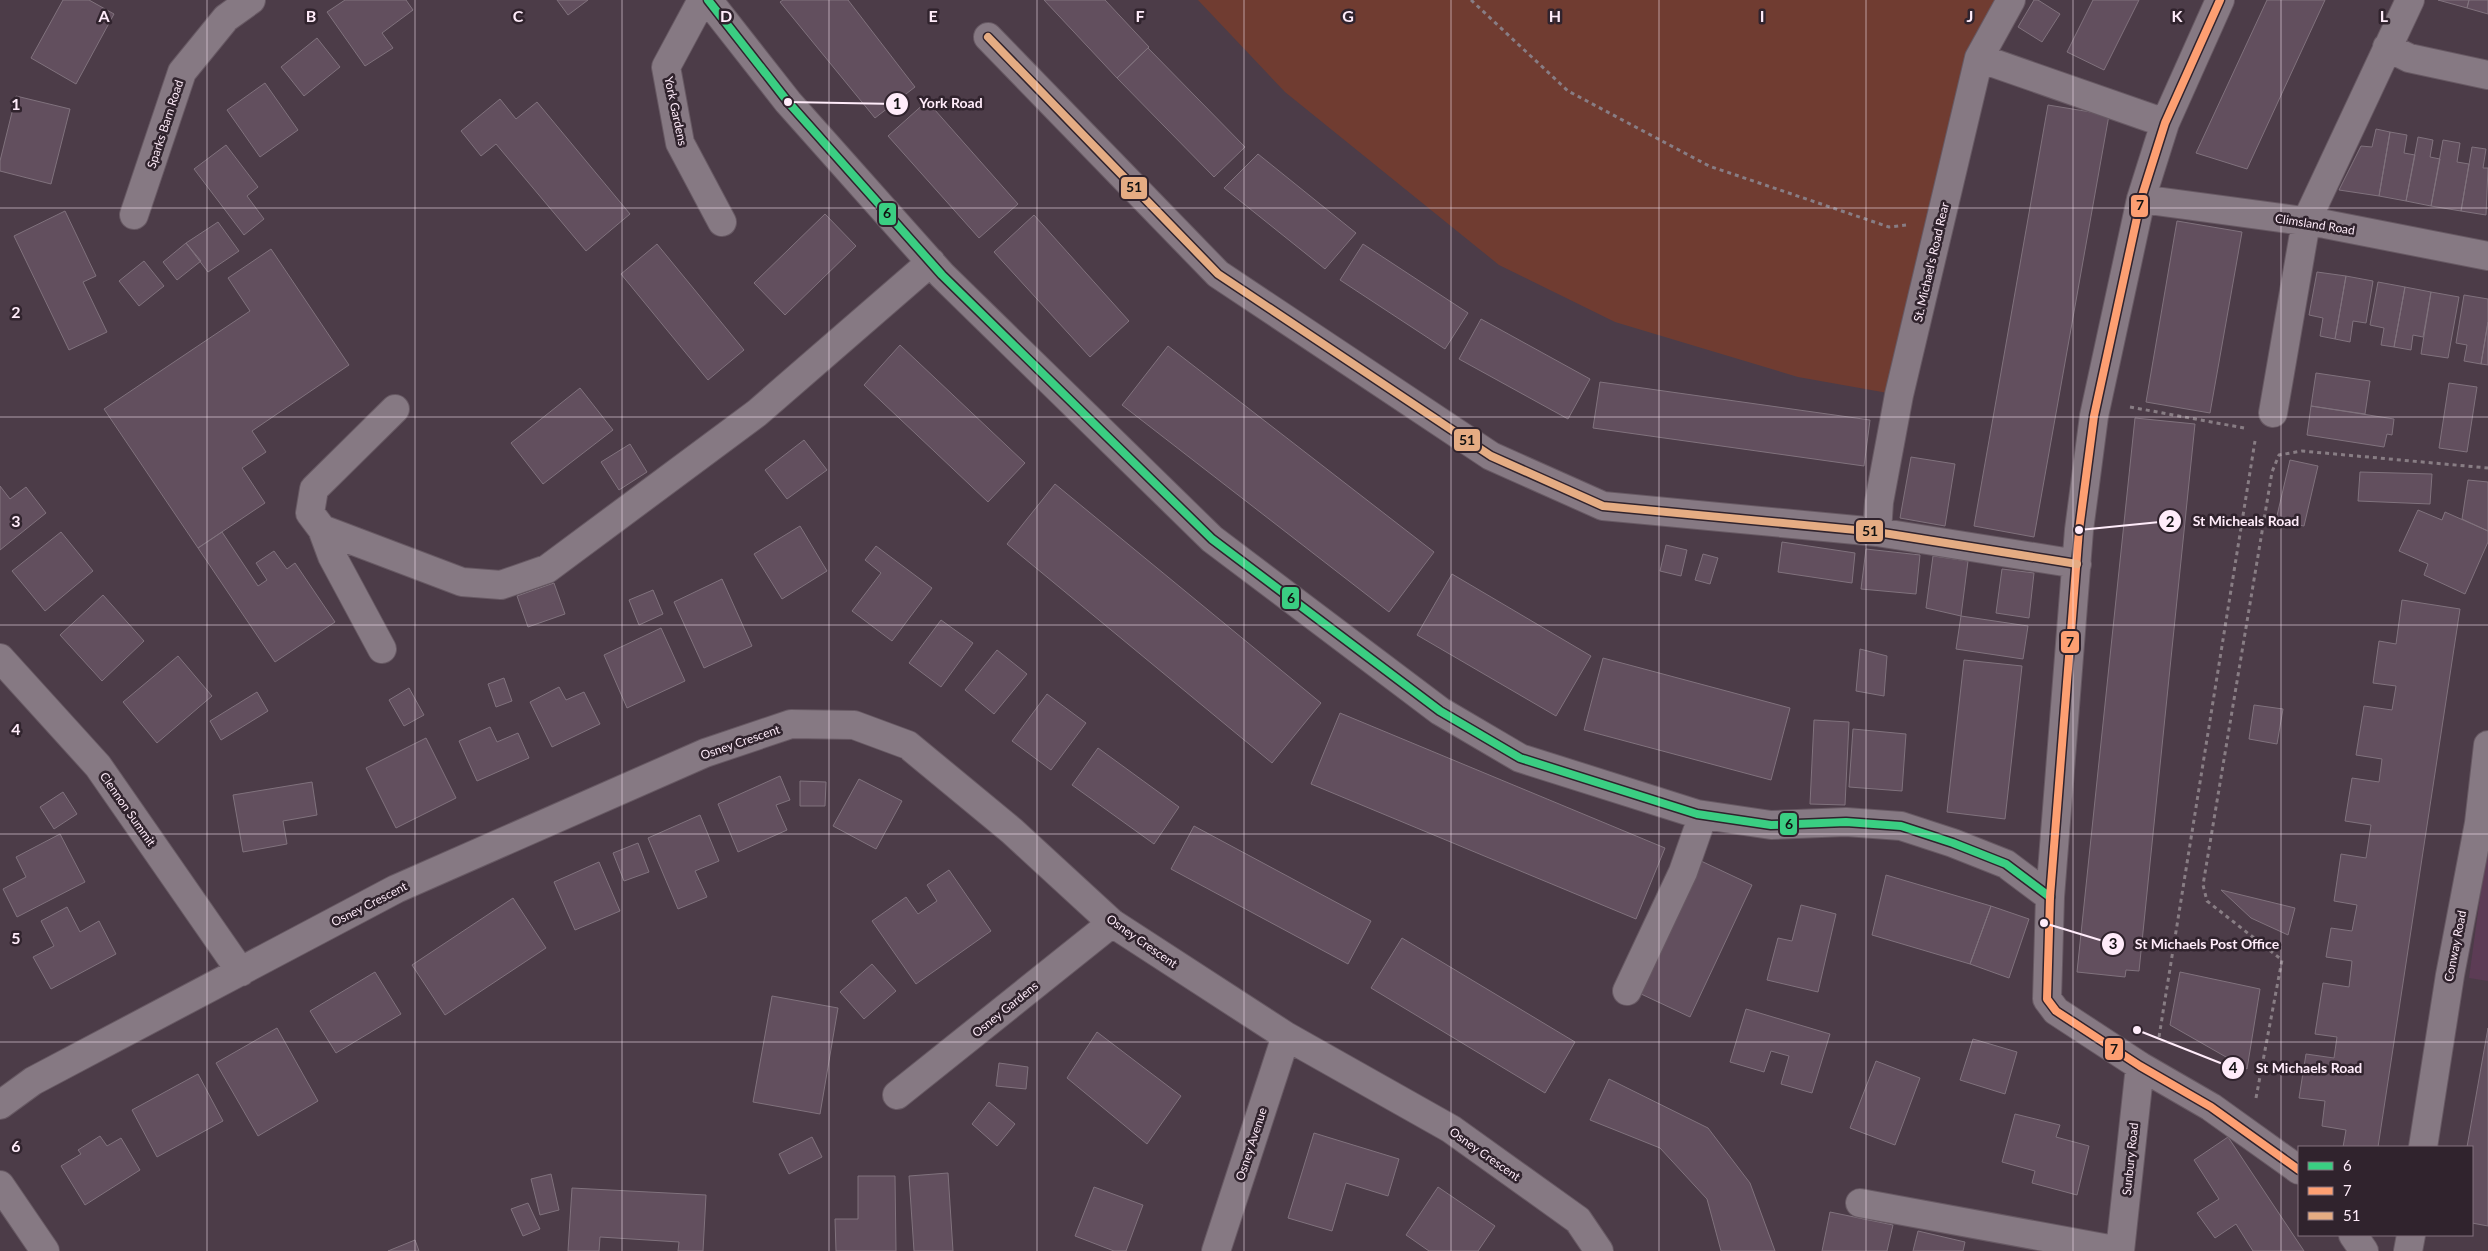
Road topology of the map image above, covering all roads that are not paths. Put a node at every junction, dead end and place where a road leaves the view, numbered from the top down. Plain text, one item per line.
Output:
1 (251, 0) edge
2 (702, 0) edge
3 (708, 0) edge
4 (2011, 0) edge
5 (2220, 0) edge
6 (2410, 0) edge
7 (988, 37) dead end
8 (2387, 47) junction
9 (1979, 58) junction
10 (2488, 75) edge
11 (2164, 123) junction
12 (2141, 199) junction
13 (134, 215) dead end
14 (722, 222) dead end
15 (2306, 222) junction
16 (2488, 256) edge
17 (931, 262) junction
18 (395, 409) dead end
19 (2265, 422) road end
20 (322, 529) junction
21 (1876, 532) junction
22 (2076, 564) junction
23 (382, 649) dead end
24 (0, 658) edge
25 (2488, 745) edge
26 (1703, 815) junction
27 (2050, 897) junction
28 (1112, 923) junction
29 (241, 972) junction
30 (1627, 991) dead end
31 (1286, 1036) junction
32 (2147, 1070) junction
33 (898, 1095) dead end
34 (0, 1105) edge
35 (2423, 1146) edge
36 (2298, 1169) edge
37 (0, 1186) edge
38 (1860, 1203) dead end
39 (2354, 1236) edge
40 (2411, 1236) edge
41 (45, 1251) edge
42 (1216, 1251) edge
43 (1599, 1251) edge
44 (2120, 1251) edge
45 (2364, 1251) edge
46 (2408, 1251) edge

1 - 13 street, Sparks Barn Road
2 - 14 street, York Gardens
3 - 17 street
4 - 9 street, St. Michael's Road Rear
5 - 11 street
6 - 8 street
7 - 21 street
8 - 10 street
8 - 15 street
9 - 11 street
9 - 21 street, St. Michael's Road Rear
11 - 12 street
12 - 15 street, Climsland Road
12 - 22 street
15 - 16 street, Climsland Road
15 - 19 street
17 - 20 street
17 - 26 street
18 - 20 street
20 - 23 street
21 - 22 street
22 - 27 street
24 - 29 street, Clennon Summit
25 - 35 street, Conway Road
26 - 27 street
26 - 30 street
27 - 32 street
28 - 29 street, Osney Crescent
28 - 31 street, Osney Crescent
28 - 33 street, Osney Gardens
29 - 34 street, Osney Crescent
31 - 42 street, Osney Avenue
31 - 43 street, Osney Crescent
32 - 36 street
32 - 44 street, Sunbury Road
37 - 41 street
38 - 44 street
39 - 45 street
40 - 46 street

